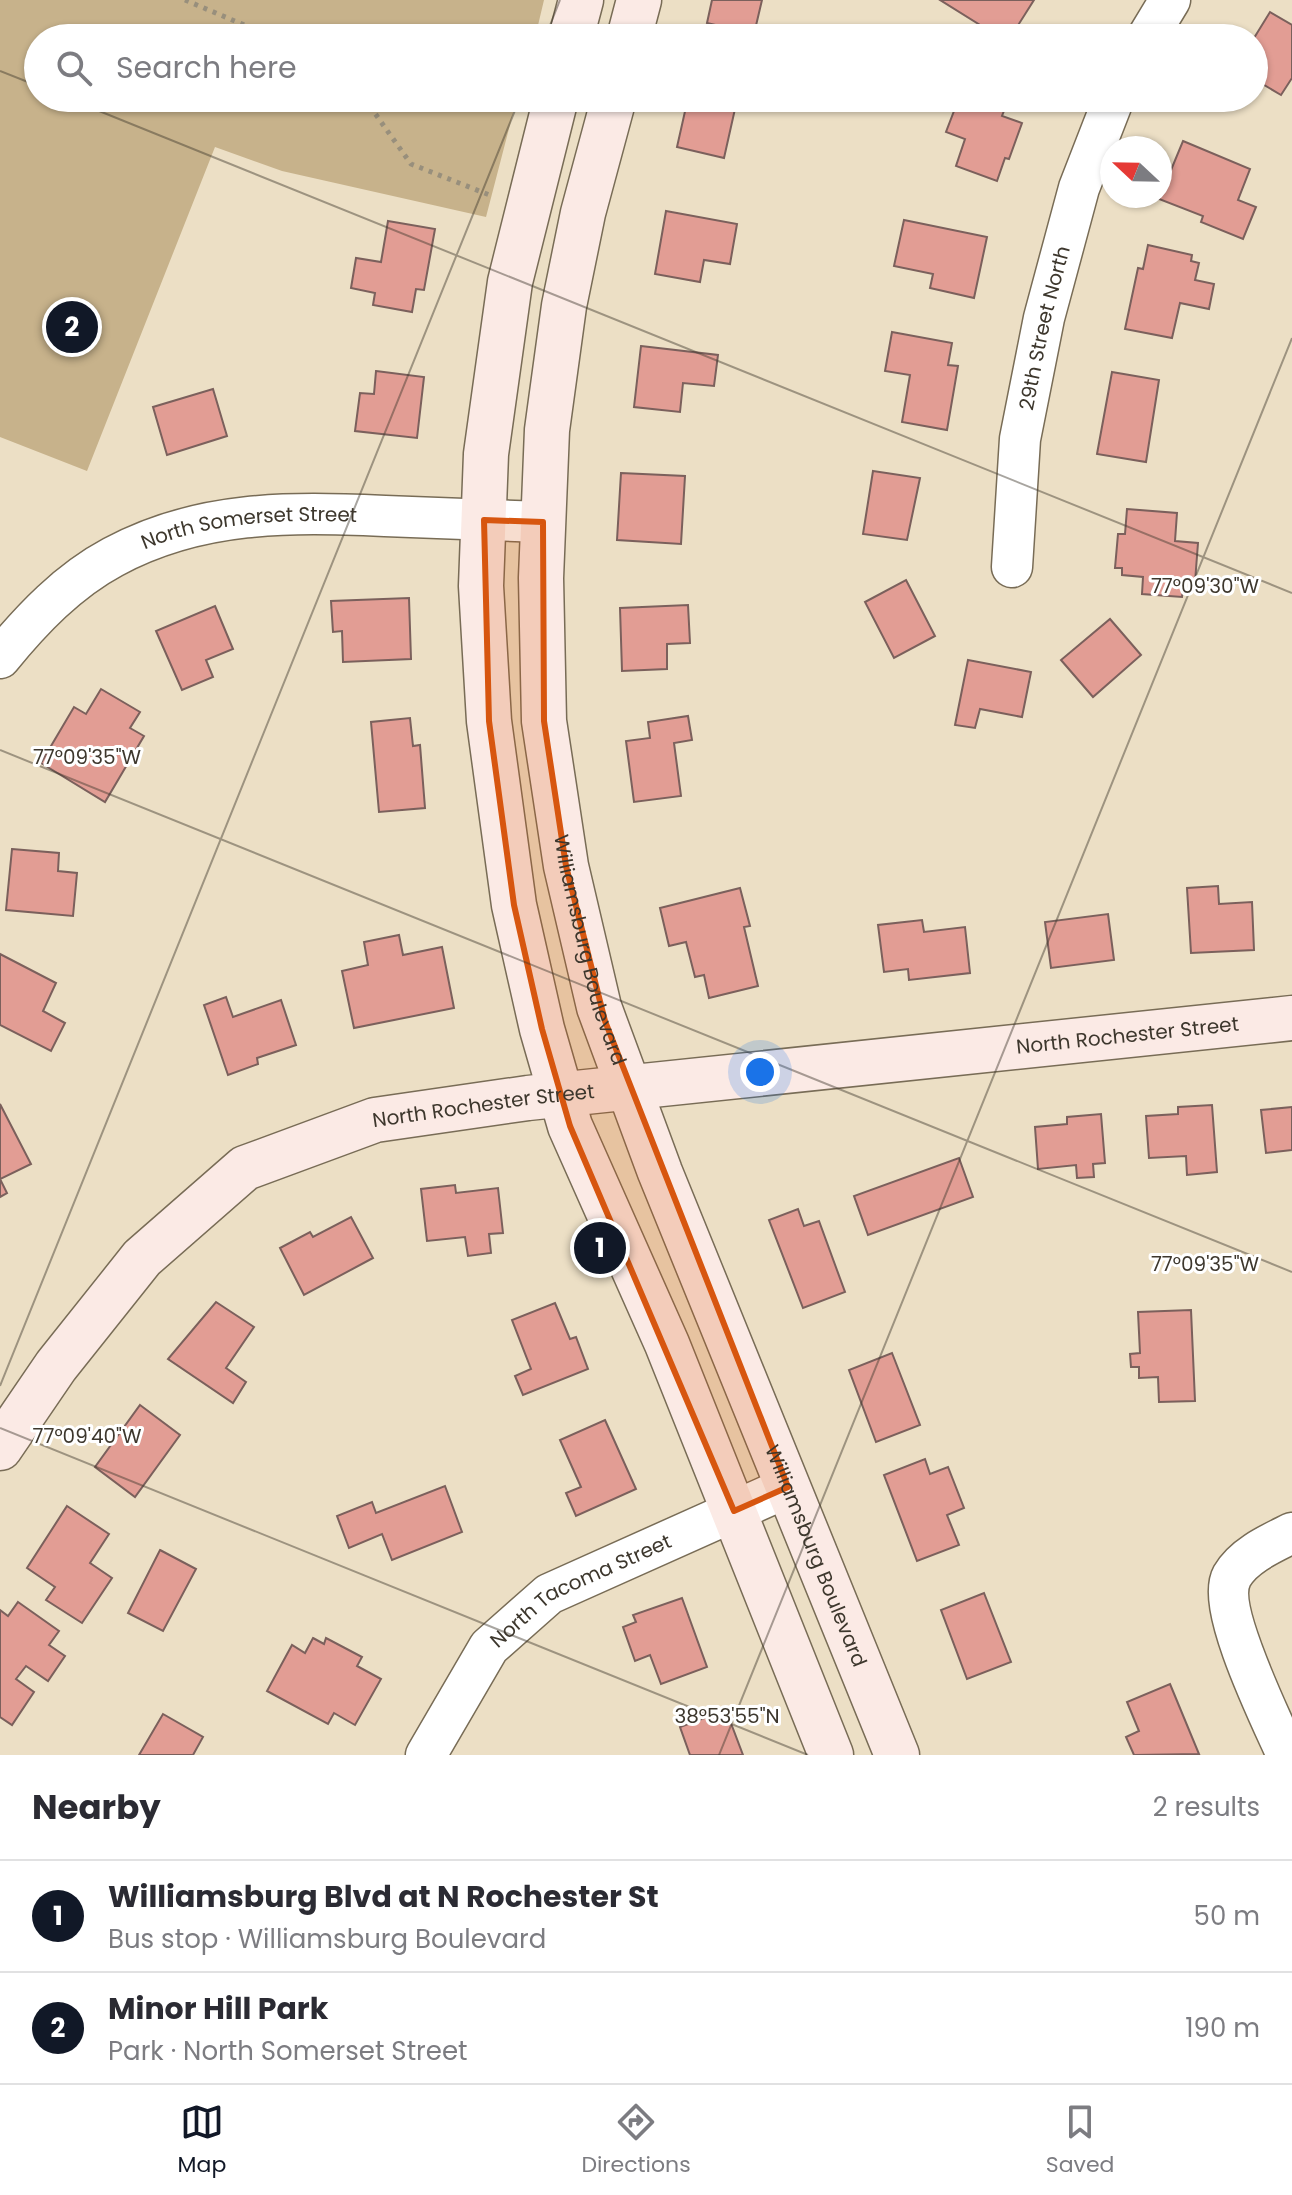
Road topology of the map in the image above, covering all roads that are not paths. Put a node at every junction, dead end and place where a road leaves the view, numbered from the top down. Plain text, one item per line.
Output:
1 (581, 0) edge
2 (639, 0) edge
3 (1170, 0) edge
4 (575, 24) edge
5 (633, 24) edge
6 (1155, 24) edge
7 (552, 112) edge
8 (610, 112) edge
9 (1109, 112) edge
10 (484, 520) junction
11 (543, 522) junction
12 (1012, 567) dead end
13 (0, 658) edge
14 (1292, 1018) edge
15 (628, 1087) junction
16 (560, 1094) junction
17 (0, 1448) edge
18 (788, 1487) junction
19 (734, 1511) junction
20 (1292, 1533) edge
21 (426, 1755) edge
22 (831, 1755) edge
23 (897, 1755) edge
24 (1287, 1755) edge

1 - 4 main road
2 - 5 main road
3 - 6 street
7 - 10 main road
8 - 11 main road, Williamsburg Boulevard
9 - 12 street, 29th Street North
10 - 11 street, North Somerset Street
10 - 13 street, North Somerset Street
10 - 16 main road
11 - 15 main road, Williamsburg Boulevard
14 - 15 main road, North Rochester Street
15 - 16 main road, North Rochester Street
15 - 18 main road, Williamsburg Boulevard
16 - 17 main road, North Rochester Street
16 - 19 main road
18 - 19 street, North Tacoma Street
18 - 23 main road, Williamsburg Boulevard
19 - 21 street, North Tacoma Street
19 - 22 main road
20 - 24 street

